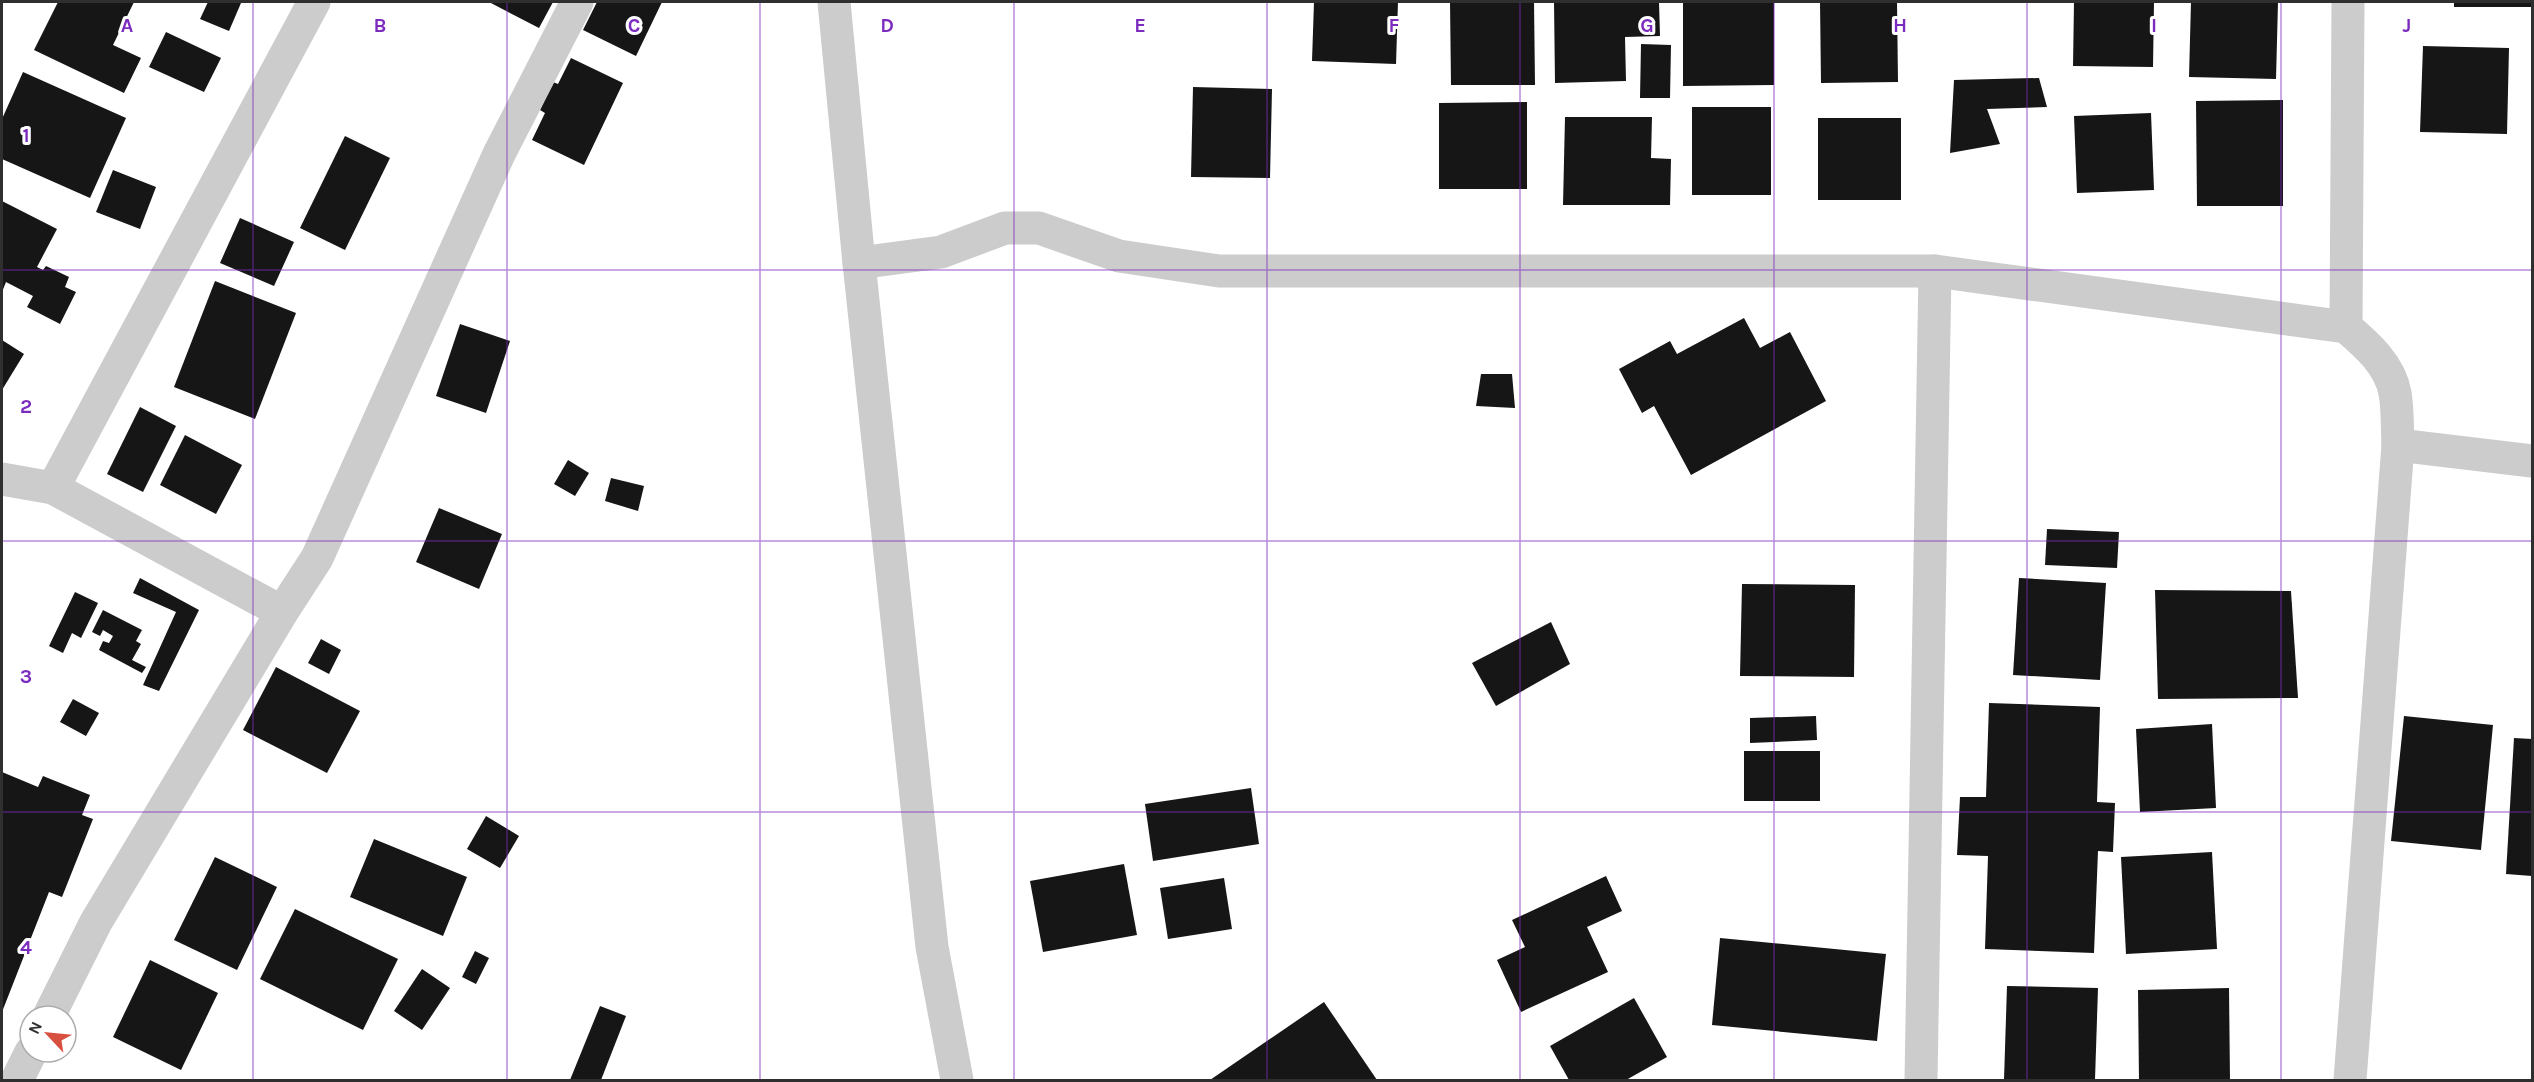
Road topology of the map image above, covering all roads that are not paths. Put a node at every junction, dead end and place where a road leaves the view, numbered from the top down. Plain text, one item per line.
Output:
1 (314, 2) edge
2 (577, 2) edge
3 (834, 2) edge
4 (2348, 2) edge
5 (859, 263) junction
6 (1935, 271) junction
7 (2346, 327) junction
8 (2398, 445) junction
9 (2532, 461) edge
10 (2, 479) edge
11 (53, 488) junction
12 (282, 612) junction
13 (55, 1004) edge
14 (25, 1064) edge
15 (17, 1080) edge
16 (957, 1080) edge
17 (1921, 1080) edge
18 (2350, 1080) edge

1 - 11 street
2 - 12 street
3 - 5 street
4 - 7 street
5 - 6 street
5 - 16 street
6 - 7 street
6 - 17 street
7 - 8 street
8 - 9 street
8 - 18 street
10 - 11 street
11 - 12 street
12 - 13 street
14 - 15 street

